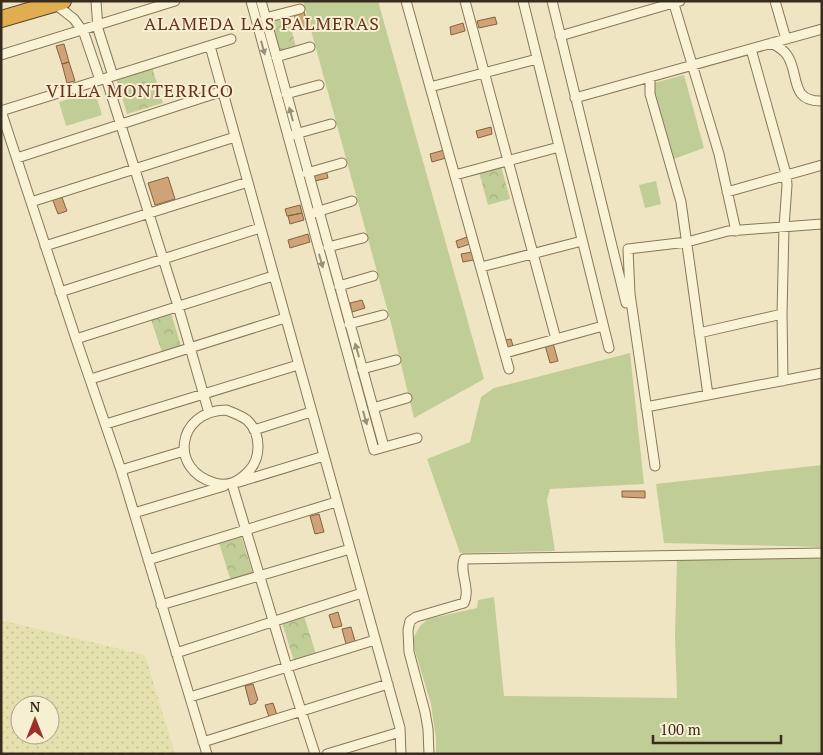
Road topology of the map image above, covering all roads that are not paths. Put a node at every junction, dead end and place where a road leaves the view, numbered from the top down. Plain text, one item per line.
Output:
1 (96, 1) edge
2 (175, 1) edge
3 (251, 1) edge
4 (261, 1) edge
5 (406, 1) edge
6 (465, 1) edge
7 (523, 1) edge
8 (552, 1) edge
9 (775, 1) edge
10 (59, 2) edge
11 (676, 2) edge
12 (300, 9) dead end
13 (265, 18) junction
14 (1, 19) edge
15 (97, 25) junction
16 (822, 29) edge
17 (82, 30) junction
18 (560, 36) junction
19 (231, 39) dead end
20 (786, 39) junction
21 (771, 43) junction
22 (210, 46) junction
23 (310, 47) dead end
24 (751, 49) junction
25 (1, 54) edge
26 (276, 57) junction
27 (537, 59) junction
28 (694, 65) junction
29 (484, 72) junction
30 (106, 78) junction
31 (650, 78) junction
32 (319, 85) dead end
33 (430, 86) junction
34 (223, 91) junction
35 (286, 94) junction
36 (575, 98) junction
37 (822, 101) edge
38 (1, 111) edge
39 (120, 124) junction
40 (331, 124) dead end
41 (296, 134) junction
42 (287, 136) junction
43 (235, 137) junction
44 (559, 147) junction
45 (16, 158) junction
46 (508, 160) junction
47 (342, 162) dead end
48 (822, 165) edge
49 (134, 169) junction
50 (307, 173) junction
51 (455, 174) junction
52 (786, 174) junction
53 (248, 182) junction
54 (727, 192) junction
55 (352, 201) dead end
56 (31, 202) junction
57 (318, 211) junction
58 (149, 213) junction
59 (308, 214) junction
60 (822, 224) edge
61 (260, 228) junction
62 (784, 228) junction
63 (736, 230) junction
64 (363, 238) dead end
65 (582, 241) junction
66 (687, 242) junction
67 (45, 246) junction
68 (328, 247) junction
69 (533, 254) junction
70 (163, 259) junction
71 (481, 267) junction
72 (273, 276) junction
73 (373, 276) dead end
74 (339, 286) junction
75 (60, 292) junction
76 (178, 306) junction
77 (782, 314) junction
78 (383, 315) dead end
79 (285, 318) junction
80 (350, 324) junction
81 (603, 326) junction
82 (699, 333) junction
83 (76, 339) junction
84 (556, 339) junction
85 (637, 347) junction
86 (190, 348) junction
87 (609, 348) dead end
88 (505, 353) junction
89 (396, 360) dead end
90 (298, 365) junction
91 (510, 369) dead end
92 (362, 370) junction
93 (822, 373) edge
94 (90, 379) junction
95 (783, 381) junction
96 (203, 394) junction
97 (708, 395) junction
98 (407, 398) dead end
99 (646, 407) junction
100 (373, 408) junction
101 (209, 412) junction
102 (311, 412) junction
103 (106, 424) junction
104 (254, 430) junction
105 (417, 438) dead end
106 (384, 447) junction
107 (184, 450) junction
108 (324, 456) junction
109 (655, 466) dead end
110 (121, 470) junction
111 (232, 484) junction
112 (336, 502) junction
113 (134, 513) junction
114 (246, 530) junction
115 (350, 548) junction
116 (822, 554) edge
117 (148, 560) junction
118 (260, 576) junction
119 (362, 593) junction
120 (162, 605) junction
121 (273, 621) junction
122 (375, 640) junction
123 (176, 652) junction
124 (287, 667) junction
125 (388, 684) junction
126 (190, 697) junction
127 (302, 712) junction
128 (400, 732) junction
129 (203, 742) junction
130 (207, 754) edge
131 (315, 754) edge
132 (327, 754) edge
133 (401, 754) edge
134 (429, 754) edge

1 - 15 street
2 - 15 street
3 -> 42 street
4 - 13 street
5 - 33 street
6 - 29 street
7 - 27 street
8 - 18 street
9 - 20 street
10 - 14 highway
10 - 17 street
11 - 18 street
11 - 28 street
12 - 13 street
13 - 26 street
15 - 17 street
15 - 30 street
16 - 20 street
17 - 25 street
17 - 30 street
18 - 36 street
19 - 22 street
20 - 21 street
21 - 24 street
21 - 37 street
22 - 30 street
22 - 34 street
23 - 26 street
24 - 28 street
24 - 52 street
26 - 35 street
27 - 29 street
27 - 44 street
28 - 31 street
28 - 54 street
29 - 33 street
29 - 46 street
30 - 38 street
30 - 39 street
31 - 36 street
31 - 66 street
32 - 35 street
33 - 51 street
34 - 39 street
34 - 43 street
41 -> 35 street
36 - 85 street
38 - 45 street
39 - 45 street
39 - 49 street
40 - 41 street
41 - 42 street
41 - 50 street
42 - 59 street
43 - 49 street
43 - 53 street
44 - 46 street
44 - 65 street
45 - 56 street
46 - 51 street
46 - 69 street
47 - 50 street
48 - 52 street
49 - 56 street
49 - 58 street
50 - 57 street
51 - 71 street
52 - 54 street
52 - 62 street
53 - 58 street
53 - 61 street
54 - 63 street
55 - 57 street
56 - 67 street
57 - 59 street
57 - 68 street
58 - 67 street
58 - 70 street
59 -> 106 street
60 - 62 street
61 - 70 street
61 - 72 street
62 - 63 street
62 - 77 street
63 - 66 street
64 - 68 street
65 - 69 street
65 - 81 street
66 - 82 street
66 - 85 street
67 - 75 street
68 - 74 street
69 - 71 street
69 - 84 street
70 - 75 street
70 - 76 street
71 - 88 street
72 - 76 street
72 - 79 street
73 - 74 street
74 - 80 street
75 - 83 street
76 - 83 street
76 - 86 street
77 - 82 street
77 - 95 street
78 - 80 street
79 - 86 street
79 - 90 street
92 -> 80 street
81 - 84 street
81 - 87 street
82 - 97 street
83 - 94 street
84 - 88 street
85 - 99 street
86 - 94 street
86 - 96 street
88 - 91 street
89 - 92 street
90 - 96 street
90 - 102 street
92 - 100 street
93 - 95 street
94 - 103 street
95 - 97 street
96 - 101 street
96 - 103 street
97 - 99 street
98 - 100 street
99 - 109 street
100 - 106 street
101 - 104 street
101 - 107 street
102 - 104 street
102 - 108 street
103 - 110 street
104 - 111 street
105 - 106 street
107 - 110 street
107 - 111 street
108 - 111 street
108 - 112 street
110 - 113 street
111 - 113 street
111 - 114 street
112 - 114 street
112 - 115 street
113 - 117 street
114 - 117 street
114 - 118 street
115 - 118 street
115 - 119 street
116 - 134 street
117 - 120 street
118 - 120 street
118 - 121 street
119 - 121 street
119 - 122 street
120 - 123 street
121 - 123 street
121 - 124 street
122 - 124 street
122 - 125 street
123 - 126 street
124 - 126 street
124 - 127 street
125 - 127 street
125 - 128 street
126 - 129 street
127 - 129 street
127 - 131 street
128 - 132 street
128 - 133 street
129 - 130 street

